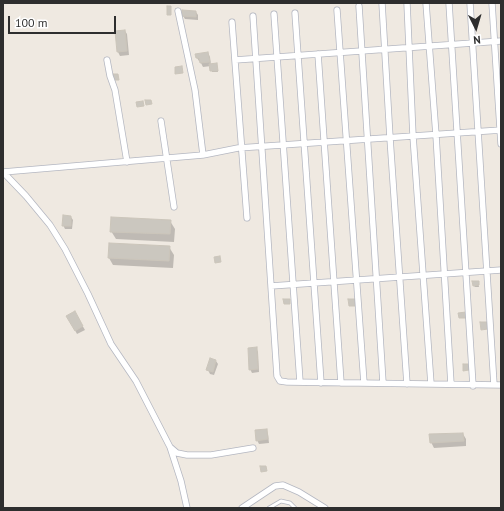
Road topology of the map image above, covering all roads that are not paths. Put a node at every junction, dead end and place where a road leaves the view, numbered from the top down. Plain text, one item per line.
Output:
1 (382, 3) edge
2 (407, 3) edge
3 (426, 3) edge
4 (449, 3) edge
5 (470, 3) edge
6 (492, 3) edge
7 (359, 6) dead end
8 (337, 10) dead end
9 (178, 11) dead end
10 (294, 13) dead end
11 (274, 14) dead end
12 (253, 16) dead end
13 (232, 22) dead end
14 (494, 41) junction
15 (501, 41) edge
16 (473, 43) junction
17 (451, 44) junction
18 (429, 46) junction
19 (409, 47) junction
20 (385, 49) junction
21 (362, 51) junction
22 (340, 52) junction
23 (318, 54) junction
24 (298, 55) junction
25 (276, 57) junction
26 (256, 58) junction
27 (107, 60) dead end
28 (235, 60) junction
29 (161, 121) dead end
30 (501, 130) edge
31 (478, 132) junction
32 (457, 133) junction
33 (436, 135) junction
34 (413, 136) junction
35 (390, 138) junction
36 (368, 139) junction
37 (346, 140) junction
38 (324, 142) junction
39 (304, 143) junction
40 (501, 144) edge
41 (283, 145) junction
42 (262, 146) junction
43 (241, 147) junction
44 (203, 155) junction
45 (166, 158) junction
46 (127, 162) junction
47 (3, 172) edge
48 (174, 207) dead end
49 (247, 218) dead end
50 (501, 270) edge
51 (487, 271) junction
52 (466, 272) junction
53 (445, 274) junction
54 (424, 275) junction
55 (400, 277) junction
56 (376, 279) junction
57 (356, 280) junction
58 (334, 282) junction
59 (313, 283) junction
60 (293, 284) junction
61 (272, 286) junction
62 (300, 382) junction
63 (321, 383) junction
64 (341, 383) junction
65 (364, 383) junction
66 (383, 383) junction
67 (408, 384) junction
68 (431, 384) junction
69 (451, 384) junction
70 (473, 385) junction
71 (494, 385) junction
72 (501, 385) edge
73 (170, 447) junction
74 (253, 448) dead end
75 (187, 508) edge
76 (242, 508) edge
77 (269, 508) edge
78 (295, 508) edge
79 (325, 508) edge

1 - 20 street
2 - 19 street
3 - 18 street
4 - 17 street
5 - 16 street
6 - 14 street
7 - 21 street
8 - 22 street
9 - 44 street
10 - 24 street
11 - 25 street
12 - 26 street
13 - 28 street
14 - 15 street
14 - 16 street
14 - 30 street
16 - 17 street
16 - 31 street
17 - 18 street
17 - 32 street
18 - 19 street
18 - 33 street
19 - 20 street
19 - 34 street
20 - 21 street
20 - 35 street
21 - 22 street
21 - 36 street
22 - 23 street
22 - 37 street
23 - 24 street
23 - 38 street
24 - 25 street
24 - 39 street
25 - 26 street
25 - 41 street
26 - 28 street
26 - 42 street
27 - 46 street
28 - 43 street
29 - 45 street
30 - 31 street
30 - 40 street
31 - 32 street
31 - 51 street
32 - 33 street
32 - 52 street
33 - 34 street
33 - 53 street
34 - 35 street
34 - 54 street
35 - 36 street
35 - 55 street
36 - 37 street
36 - 56 street
37 - 38 street
37 - 57 street
38 - 39 street
38 - 58 street
39 - 41 street
39 - 59 street
41 - 42 street
41 - 60 street
42 - 43 street
42 - 61 street
43 - 44 street
43 - 49 street
44 - 45 street
45 - 46 street
45 - 48 street
46 - 47 street
47 - 73 street
50 - 51 street
51 - 52 street
51 - 71 street
52 - 53 street
52 - 70 street
53 - 54 street
53 - 69 street
54 - 55 street
54 - 68 street
55 - 56 street
55 - 67 street
56 - 57 street
56 - 66 street
57 - 58 street
57 - 65 street
58 - 59 street
58 - 64 street
59 - 60 street
59 - 63 street
60 - 61 street
60 - 62 street
61 - 62 street
62 - 63 street
63 - 64 street
64 - 65 street
65 - 66 street
66 - 67 street
67 - 68 street
68 - 69 street
69 - 70 street
70 - 71 street
71 - 72 street
73 - 74 street
73 - 75 street
76 - 79 street
77 - 78 lane

